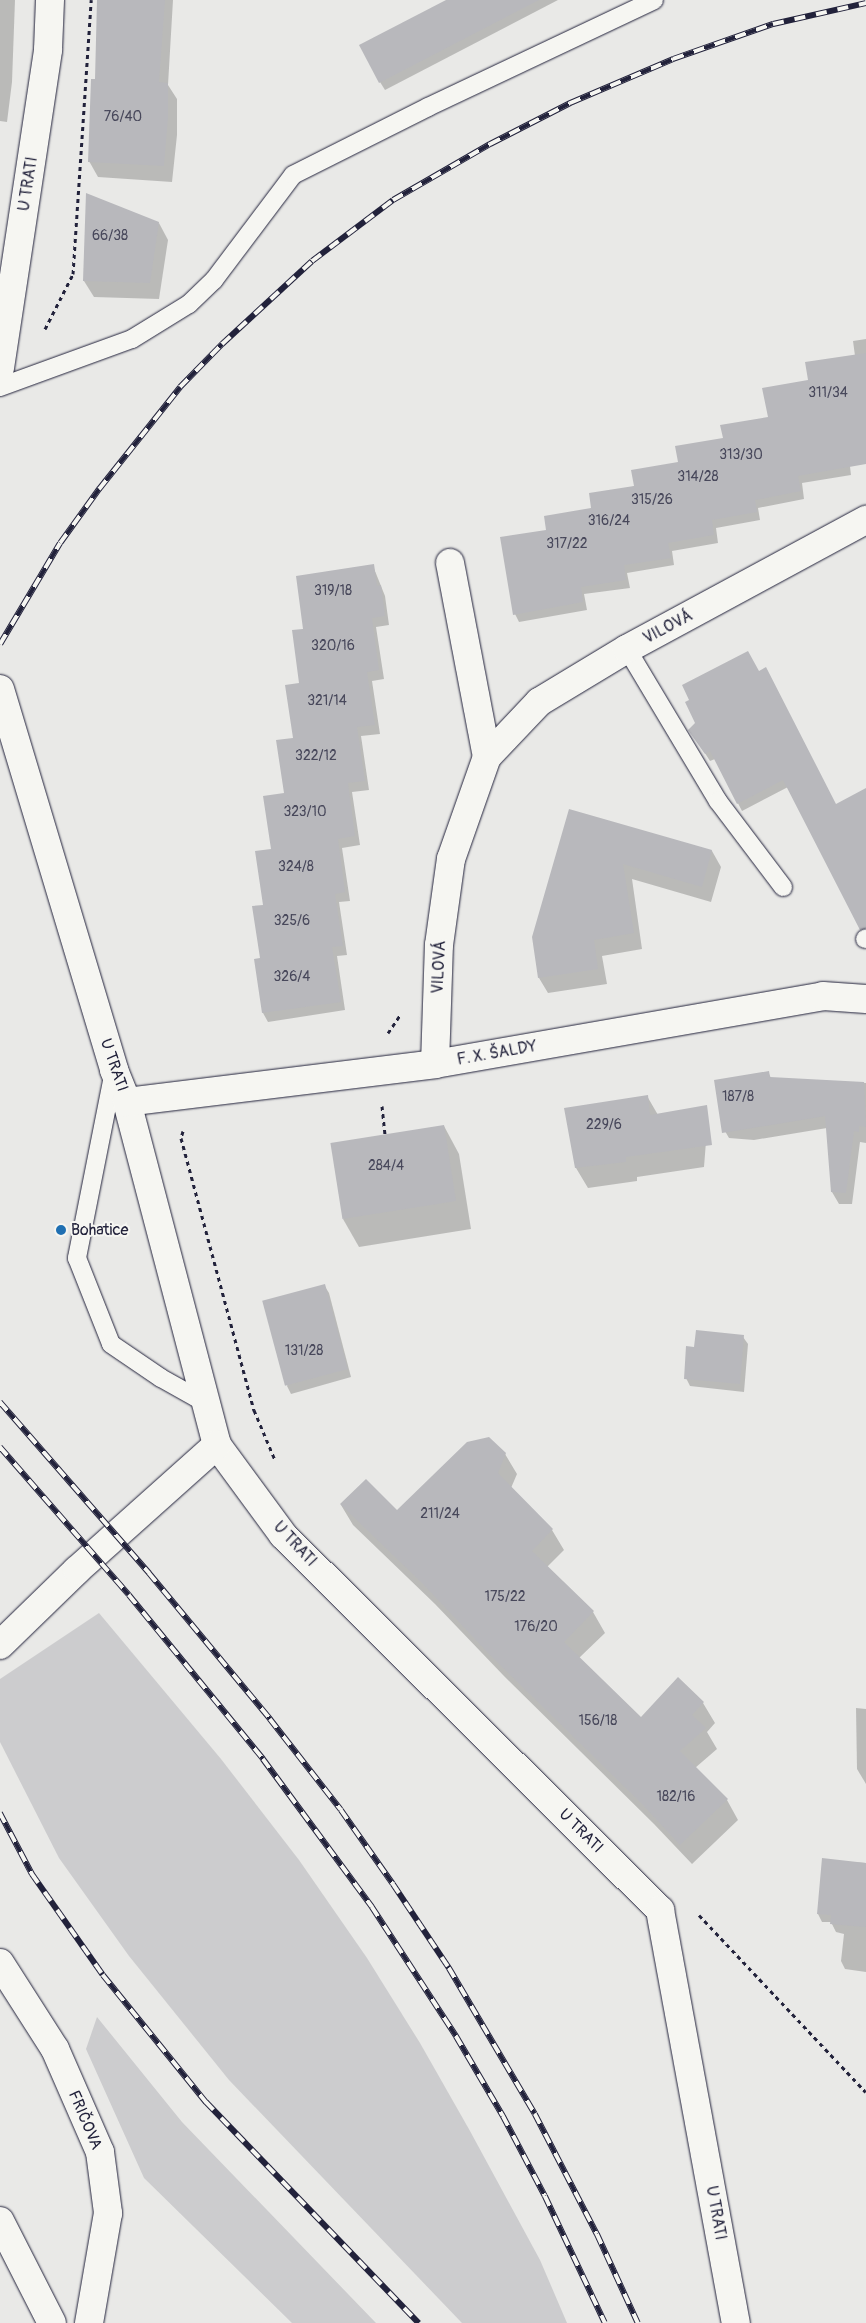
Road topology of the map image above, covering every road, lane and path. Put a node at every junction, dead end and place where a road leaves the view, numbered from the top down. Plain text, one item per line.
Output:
1 (50, 0) edge
2 (91, 0) edge
3 (654, 0) edge
4 (0, 368) edge
5 (30, 376) junction
6 (0, 386) edge
7 (866, 520) edge
8 (450, 562) dead end
9 (628, 649) junction
10 (0, 689) edge
11 (487, 757) junction
12 (783, 887) dead end
13 (866, 998) edge
14 (434, 1064) junction
15 (114, 1070) junction
16 (381, 1099) dead end
17 (127, 1102) junction
18 (184, 1128) dead end
19 (385, 1134) dead end
20 (206, 1403) junction
21 (217, 1444) junction
22 (276, 1464) dead end
23 (0, 1645) edge
24 (694, 1910) dead end
25 (0, 1964) edge
26 (866, 2092) edge
27 (0, 2221) edge
28 (52, 2323) edge
29 (89, 2323) edge
30 (736, 2323) edge

1 - 4 street, U TRATI
2 - 5 path
3 - 5 lane
5 - 6 lane
7 - 9 street, VILOVÁ
8 - 11 street
9 - 11 street, VILOVÁ
9 - 12 lane
10 - 15 street, U TRATI
11 - 14 street, VILOVÁ
13 - 14 street, F. X. ŠALDY
14 - 17 street, F. X. ŠALDY
15 - 17 street, U TRATI
15 - 20 lane
16 - 19 path
17 - 20 street, U TRATI
18 - 22 path
20 - 21 street, U TRATI
21 - 23 street
21 - 30 street, U TRATI
24 - 26 path
25 - 29 street, FRIČOVA
27 - 28 street

